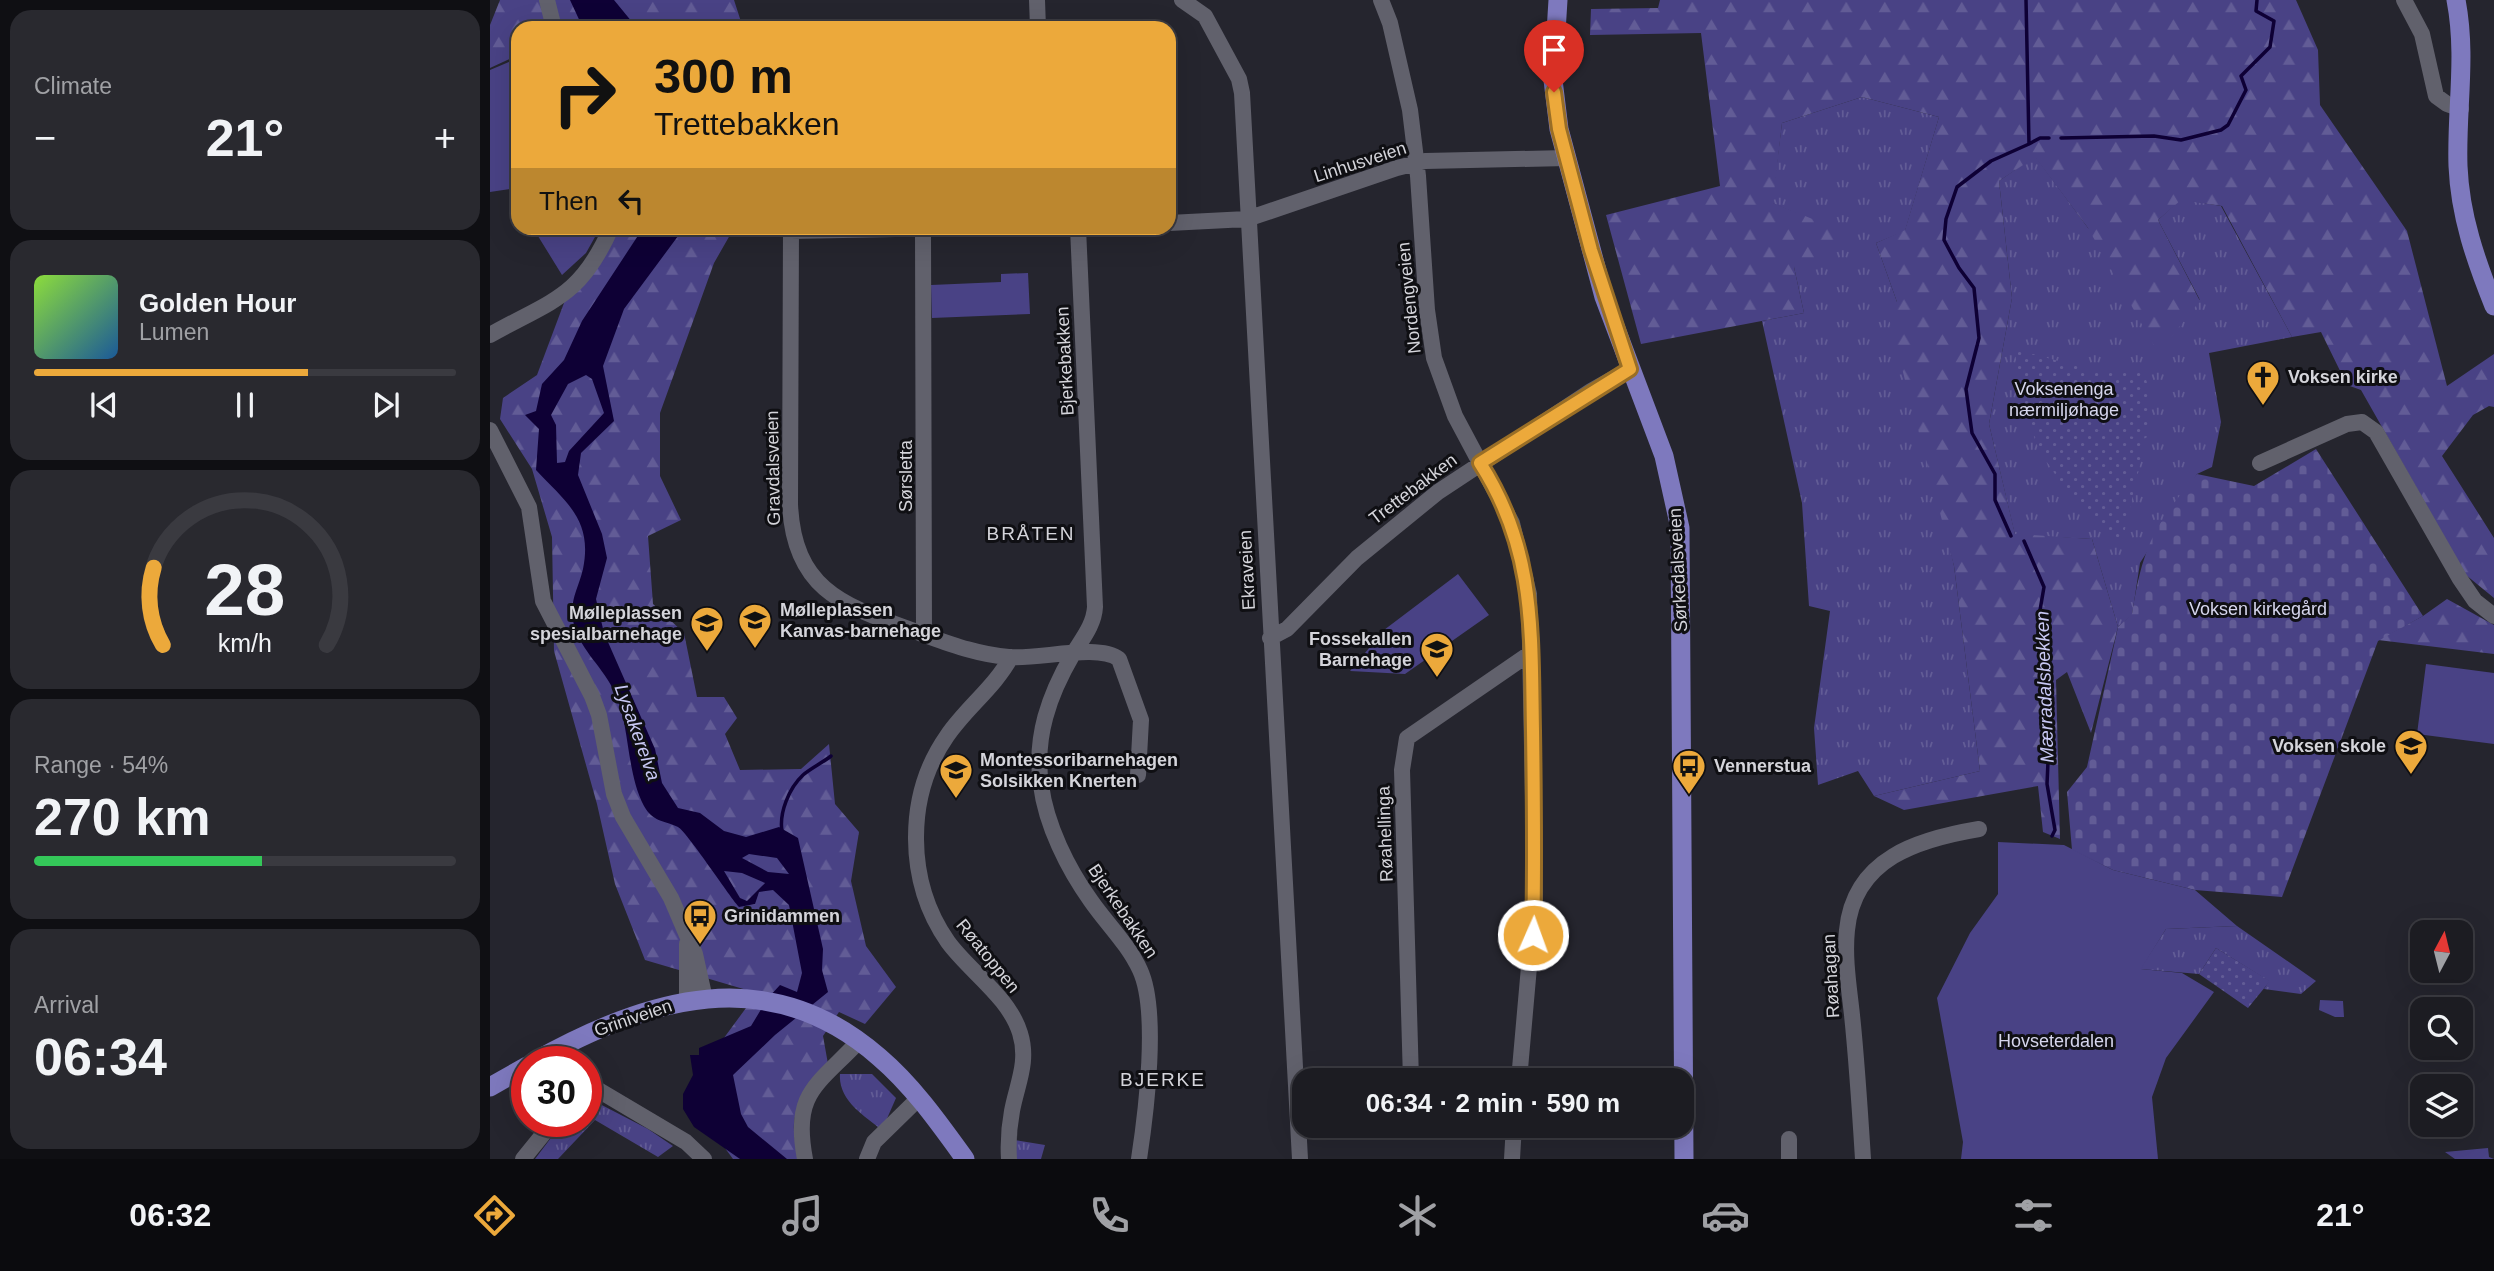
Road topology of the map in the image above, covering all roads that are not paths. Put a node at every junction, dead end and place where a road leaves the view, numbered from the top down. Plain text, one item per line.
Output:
1 (547, 0) edge
2 (1037, 0) edge
3 (1182, 0) edge
4 (1381, 0) edge
5 (1558, 0) edge
6 (2404, 0) edge
7 (2456, 0) edge
8 (552, 21) edge
9 (1038, 21) edge
10 (2461, 109) junction
11 (1567, 158) junction
12 (1417, 163) junction
13 (1247, 219) junction
14 (1176, 223) edge
15 (608, 235) edge
16 (791, 235) edge
17 (923, 235) edge
18 (1078, 235) edge
19 (2494, 306) edge
20 (490, 335) edge
21 (1630, 369) junction
22 (490, 430) edge
23 (1480, 463) junction
24 (2260, 463) dead end
25 (2494, 616) edge
26 (924, 634) junction
27 (1270, 638) junction
28 (1532, 652) junction
29 (1073, 655) junction
30 (1011, 657) junction
31 (1138, 775) dead end
32 (1979, 829) dead end
33 (696, 1000) junction
34 (859, 1041) junction
35 (564, 1046) edge
36 (1297, 1068) edge
37 (1411, 1068) edge
38 (1519, 1068) edge
39 (511, 1075) edge
40 (490, 1087) edge
41 (602, 1092) edge
42 (919, 1098) junction
43 (541, 1137) edge
44 (1301, 1138) edge
45 (1513, 1138) edge
46 (1789, 1139) dead end
47 (523, 1159) edge
48 (704, 1159) edge
49 (805, 1159) edge
50 (867, 1159) edge
51 (965, 1159) edge
52 (1009, 1159) edge
53 (1139, 1159) edge
54 (1300, 1159) edge
55 (1512, 1159) edge
56 (1684, 1159) edge
57 (1789, 1159) edge
58 (1863, 1159) edge

1 - 8 street
2 - 9 street
3 - 13 street, Ekraveien
4 - 12 street, Nordengveien
5 - 11 main road, Sørkedalsveien
6 - 10 street
7 - 10 main road
10 - 19 main road
11 - 12 street, Linhusveien
11 - 21 main road, Sørkedalsveien
12 - 13 street, Linhusveien
12 - 23 street, Nordengveien
13 - 14 street, Linhusveien
13 - 27 street, Ekraveien
15 - 20 street
16 - 26 street, Gravdalsveien
17 - 26 street, Sørsletta
18 - 29 street, Bjerkebakken
21 - 23 street, Trettebakken
21 - 56 main road, Sørkedalsveien
22 - 33 street
23 - 27 street, Trettebakken
23 - 28 street, Nordengveien
24 - 25 street
26 - 30 street
27 - 36 street, Ekraveien
28 - 37 street, Røahellinga
28 - 38 street, Nordengveien
29 - 30 street
29 - 31 street
29 - 53 street, Bjerkebakken
30 - 52 street, Røatoppen
32 - 58 street, Røahagan
33 - 34 main road, Griniveien
33 - 35 main road, Griniveien
34 - 42 main road
34 - 49 street
39 - 40 main road
41 - 48 street
42 - 50 street
42 - 51 main road
43 - 47 street
44 - 54 street, Ekraveien
45 - 55 street
46 - 57 street

